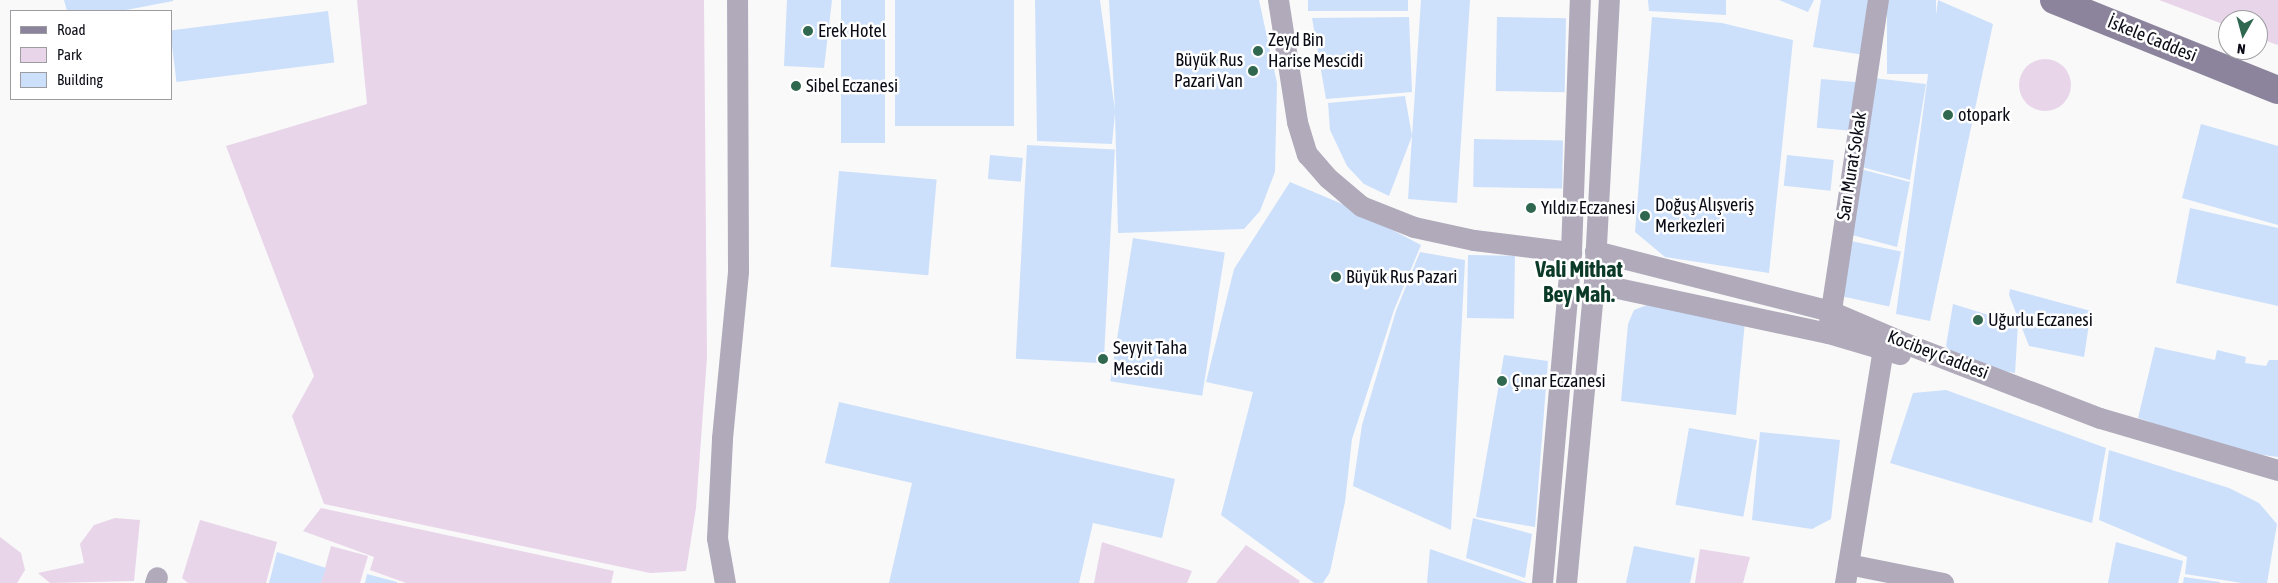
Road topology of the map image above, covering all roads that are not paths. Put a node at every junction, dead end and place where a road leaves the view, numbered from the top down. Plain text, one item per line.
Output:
1 (737, 0) edge
2 (1278, 0) edge
3 (1580, 0) edge
4 (1609, 0) edge
5 (1878, 0) edge
6 (2054, 0) edge
7 (2278, 90) edge
8 (1595, 251) junction
9 (1571, 252) junction
10 (1594, 283) junction
11 (1830, 311) junction
12 (1828, 333) junction
13 (1883, 349) junction
14 (2278, 470) edge
15 (2278, 484) edge
16 (1846, 573) edge
17 (724, 583) edge
18 (1542, 583) edge
19 (1566, 583) edge
20 (1942, 583) edge

1 - 17 street
2 - 9 street
3 - 9 street
4 - 8 street
5 - 11 street, Sarı Murat Sokak
6 - 7 main road, İskele Caddesi
8 - 10 street
8 - 11 street, Kocibey Caddesi
9 - 18 street
10 - 12 street, Kocibey Caddesi
10 - 19 street
11 - 12 street, Sarı Murat Sokak
11 - 14 street, Kocibey Caddesi
12 - 13 street, Kocibey Caddesi
13 - 15 street, Kocibey Caddesi
13 - 16 street
16 - 20 street

